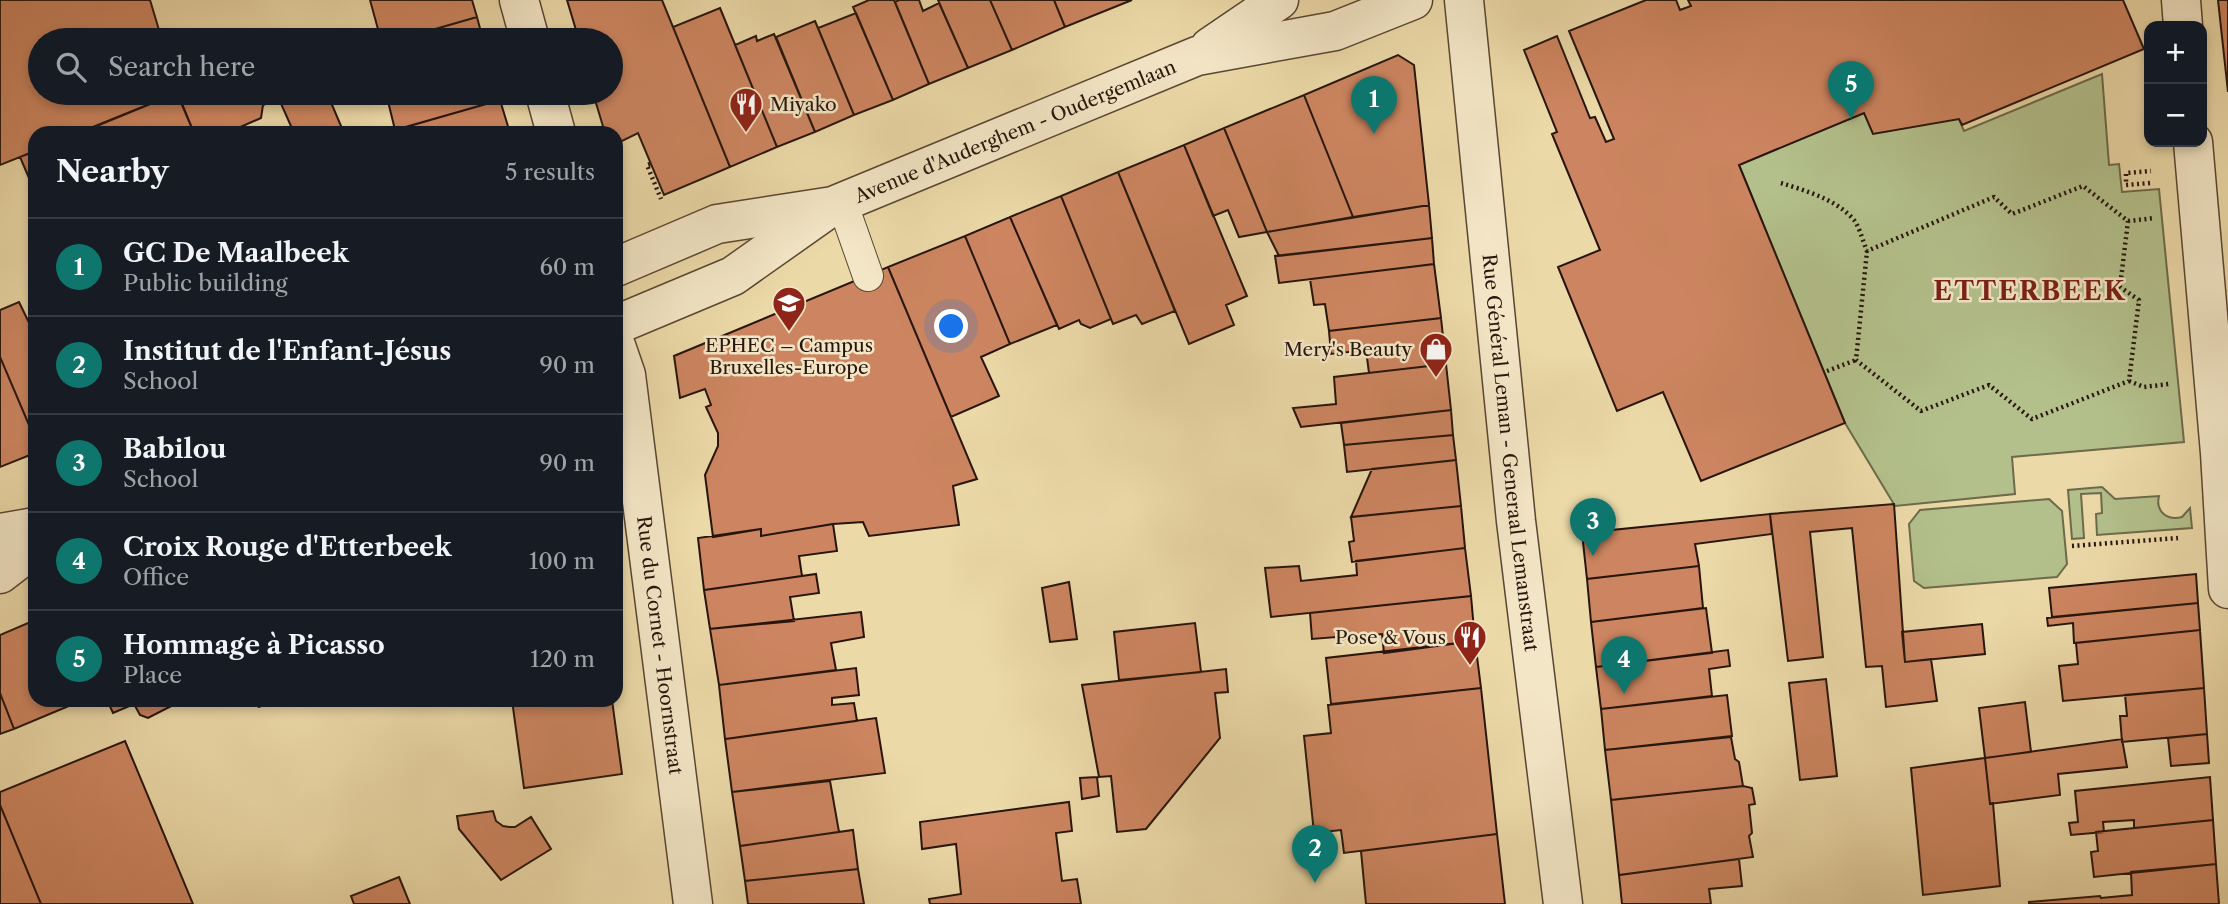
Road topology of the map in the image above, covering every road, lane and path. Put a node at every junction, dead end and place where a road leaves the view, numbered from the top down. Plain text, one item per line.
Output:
1 (519, 0) edge
2 (1279, 0) edge
3 (1413, 0) edge
4 (1464, 0) edge
5 (2181, 0) edge
6 (2183, 21) edge
7 (527, 28) edge
8 (1196, 56) junction
9 (548, 105) edge
10 (554, 126) edge
11 (2193, 147) edge
12 (650, 164) dead end
13 (2157, 171) dead end
14 (1781, 183) dead end
15 (2151, 183) dead end
16 (660, 196) dead end
17 (837, 204) junction
18 (1867, 251) junction
19 (623, 264) edge
20 (868, 276) dead end
21 (623, 322) edge
22 (1856, 360) junction
23 (623, 369) edge
24 (1827, 370) dead end
25 (2129, 381) junction
26 (2176, 384) dead end
27 (28, 528) edge
28 (0, 533) edge
29 (2187, 537) dead end
30 (2072, 546) dead end
31 (28, 552) edge
32 (0, 574) edge
33 (2228, 589) edge
34 (693, 904) edge
35 (1563, 904) edge

1 - 7 street
2 - 8 street, Avenue d'Auderghem - Oudergemlaan
3 - 8 street, Avenue d'Auderghem - Oudergemlaan
4 - 35 street, Rue Général Leman - Generaal Lemanstraat
5 - 6 street
8 - 17 street, Avenue d'Auderghem - Oudergemlaan
9 - 10 street
11 - 33 street
12 - 16 path
13 - 15 path
14 - 18 path
17 - 19 street, Avenue d'Auderghem - Oudergemlaan
17 - 20 lane
17 - 21 street, Avenue d'Auderghem - Oudergemlaan
18 - 22 path
18 - 25 path
22 - 24 path
22 - 25 path
23 - 34 street, Rue du Cornet - Hoornstraat
25 - 26 path
27 - 28 street
29 - 30 path
31 - 32 street

